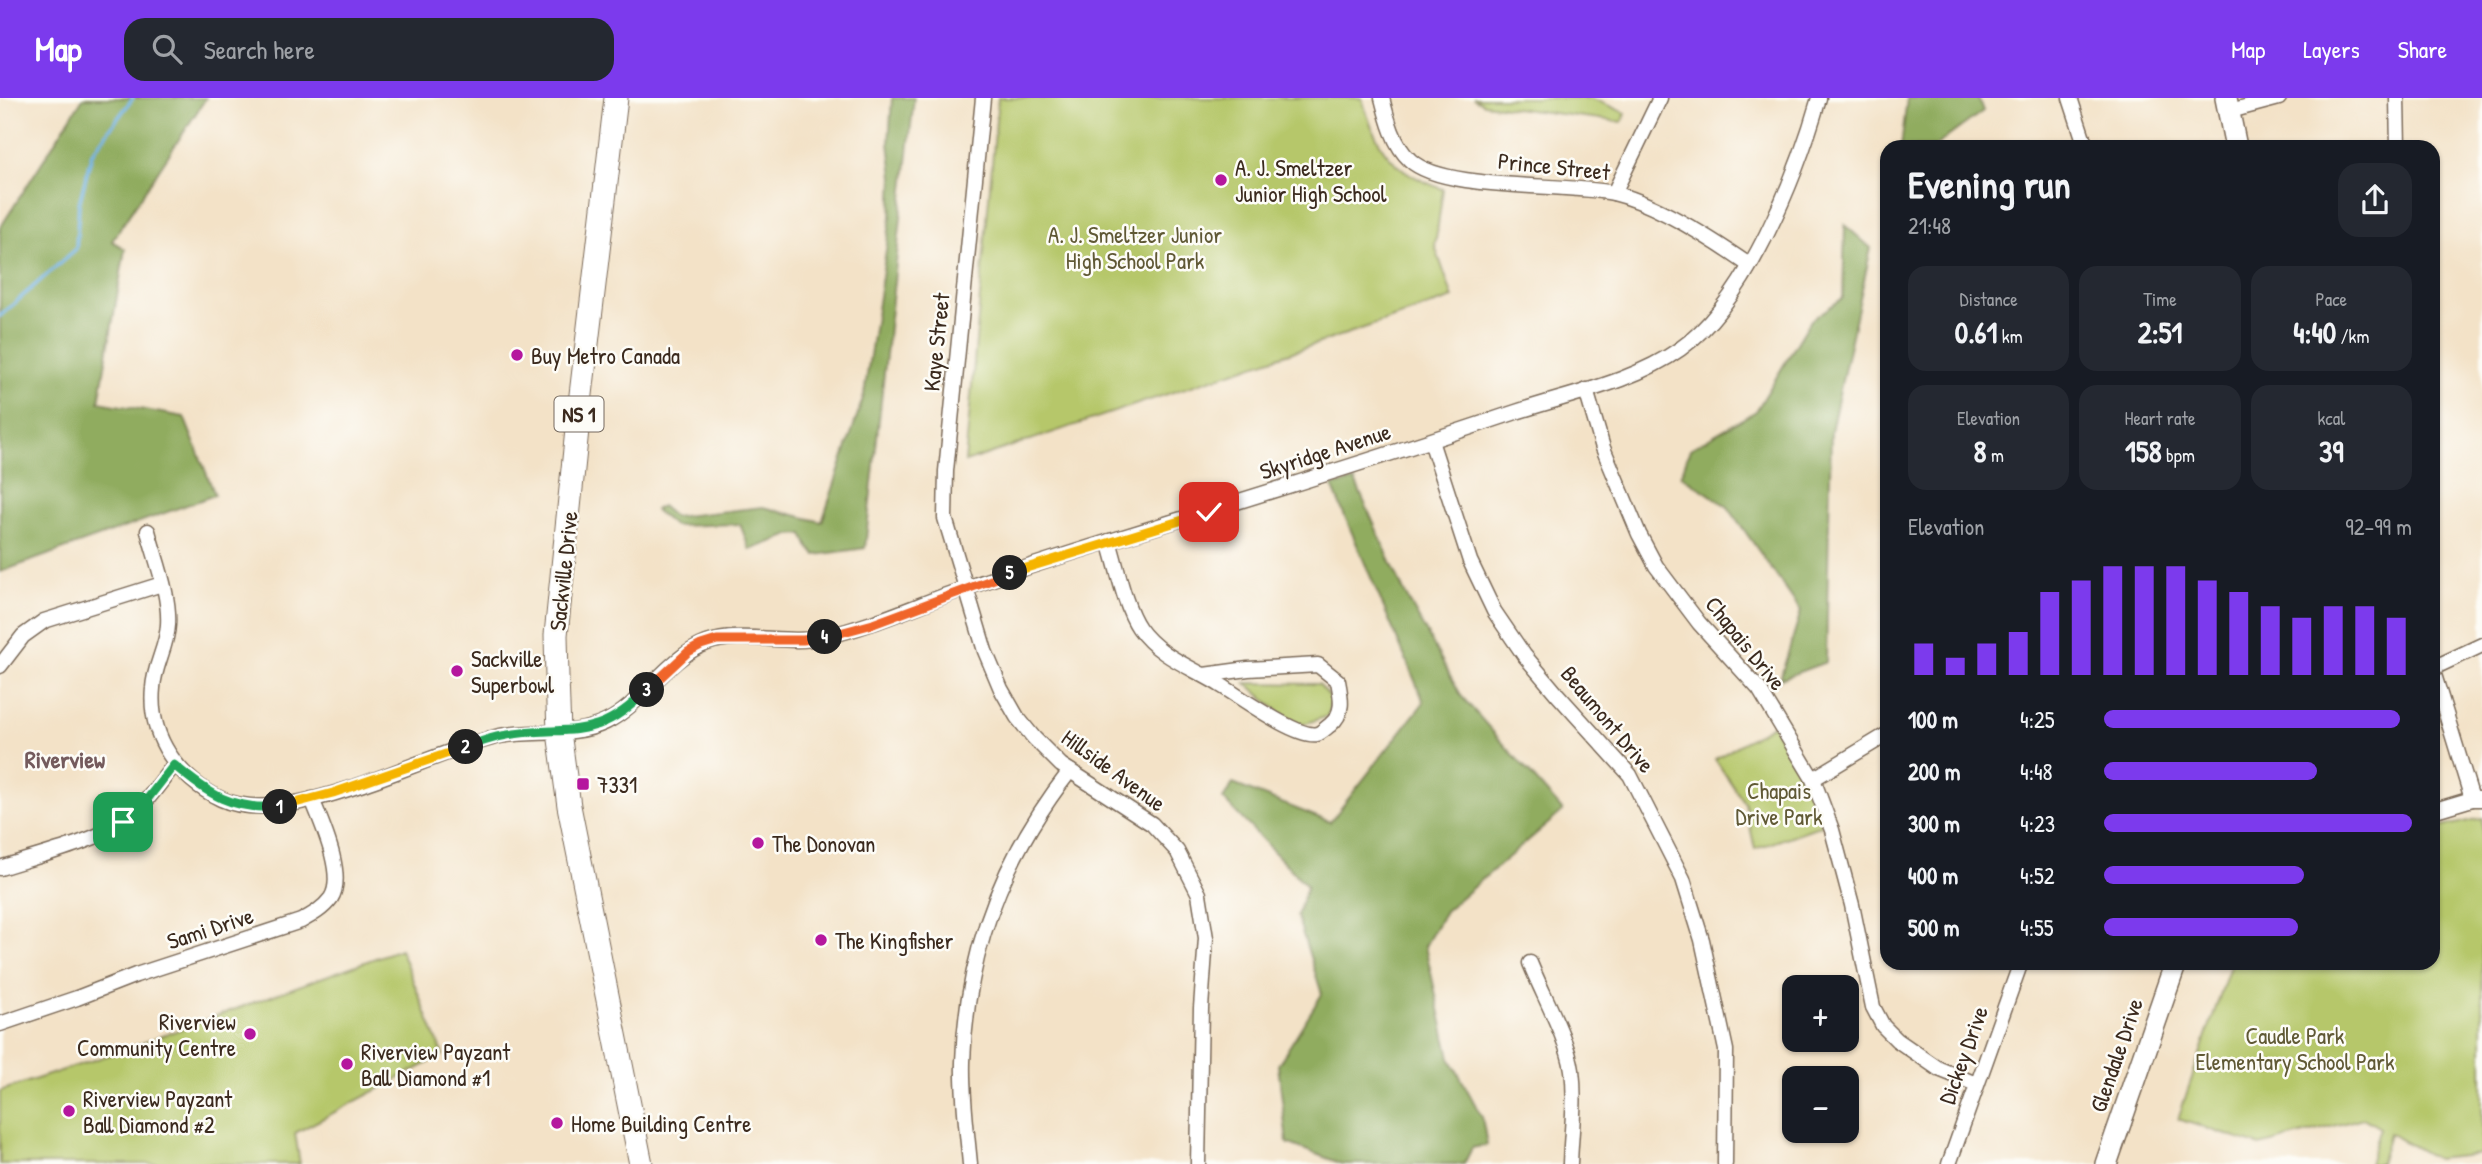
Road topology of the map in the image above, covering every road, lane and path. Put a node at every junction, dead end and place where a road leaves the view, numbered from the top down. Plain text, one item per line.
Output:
1 (616, 98) edge
2 (983, 98) edge
3 (1382, 98) edge
4 (1660, 98) edge
5 (1819, 98) edge
6 (2070, 98) edge
7 (2279, 98) edge
8 (2397, 98) edge
9 (2228, 105) edge
10 (2084, 140) edge
11 (2235, 140) edge
12 (2398, 140) edge
13 (1614, 193) junction
14 (1749, 265) junction
15 (1586, 390) junction
16 (1431, 441) junction
17 (148, 531) dead end
18 (1109, 541) junction
19 (162, 584) junction
20 (967, 587) junction
21 (2482, 645) edge
22 (2440, 665) edge
23 (0, 667) edge
24 (1204, 674) junction
25 (2440, 689) edge
26 (559, 732) junction
27 (1880, 739) edge
28 (174, 765) junction
29 (1070, 771) junction
30 (1813, 779) junction
31 (312, 799) junction
32 (2477, 799) edge
33 (2440, 809) edge
34 (0, 868) edge
35 (1530, 962) dead end
36 (2018, 970) edge
37 (2173, 970) edge
38 (0, 1024) edge
39 (1976, 1084) junction
40 (641, 1164) edge
41 (970, 1164) edge
42 (1198, 1164) edge
43 (1570, 1164) edge
44 (1725, 1164) edge
45 (1949, 1164) edge
46 (2106, 1164) edge

1 - 26 main road, Sackville Drive / NS 1
2 - 20 street, Kaye Street
3 - 13 street, Prince Street
4 - 13 street
5 - 14 street, Skyridge Avenue
6 - 10 street
7 - 9 street
8 - 12 street
9 - 11 main road
13 - 14 street, Prince Street
14 - 15 street, Skyridge Avenue
15 - 16 street, Skyridge Avenue
15 - 30 street, Chapais Drive
16 - 18 street, Skyridge Avenue
16 - 44 street, Beaumont Drive
17 - 19 street
18 - 20 street, Skyridge Avenue
18 - 24 street
19 - 23 street
19 - 28 street
20 - 26 street, Skyridge Avenue
20 - 29 street, Hillside Avenue
21 - 22 street
24 - 24 street
25 - 32 street
26 - 31 street, Skyridge Avenue
26 - 40 main road, Sackville Drive / NS 1
27 - 30 street
28 - 31 street, Skyridge Avenue
28 - 34 street
29 - 41 street
29 - 42 street, Hillside Avenue
30 - 39 street, Chapais Drive
31 - 38 street, Sami Drive
32 - 33 street
35 - 43 street
36 - 39 street, Dickey Drive
37 - 46 main road, Glendale Drive
39 - 45 street, Dickey Drive

